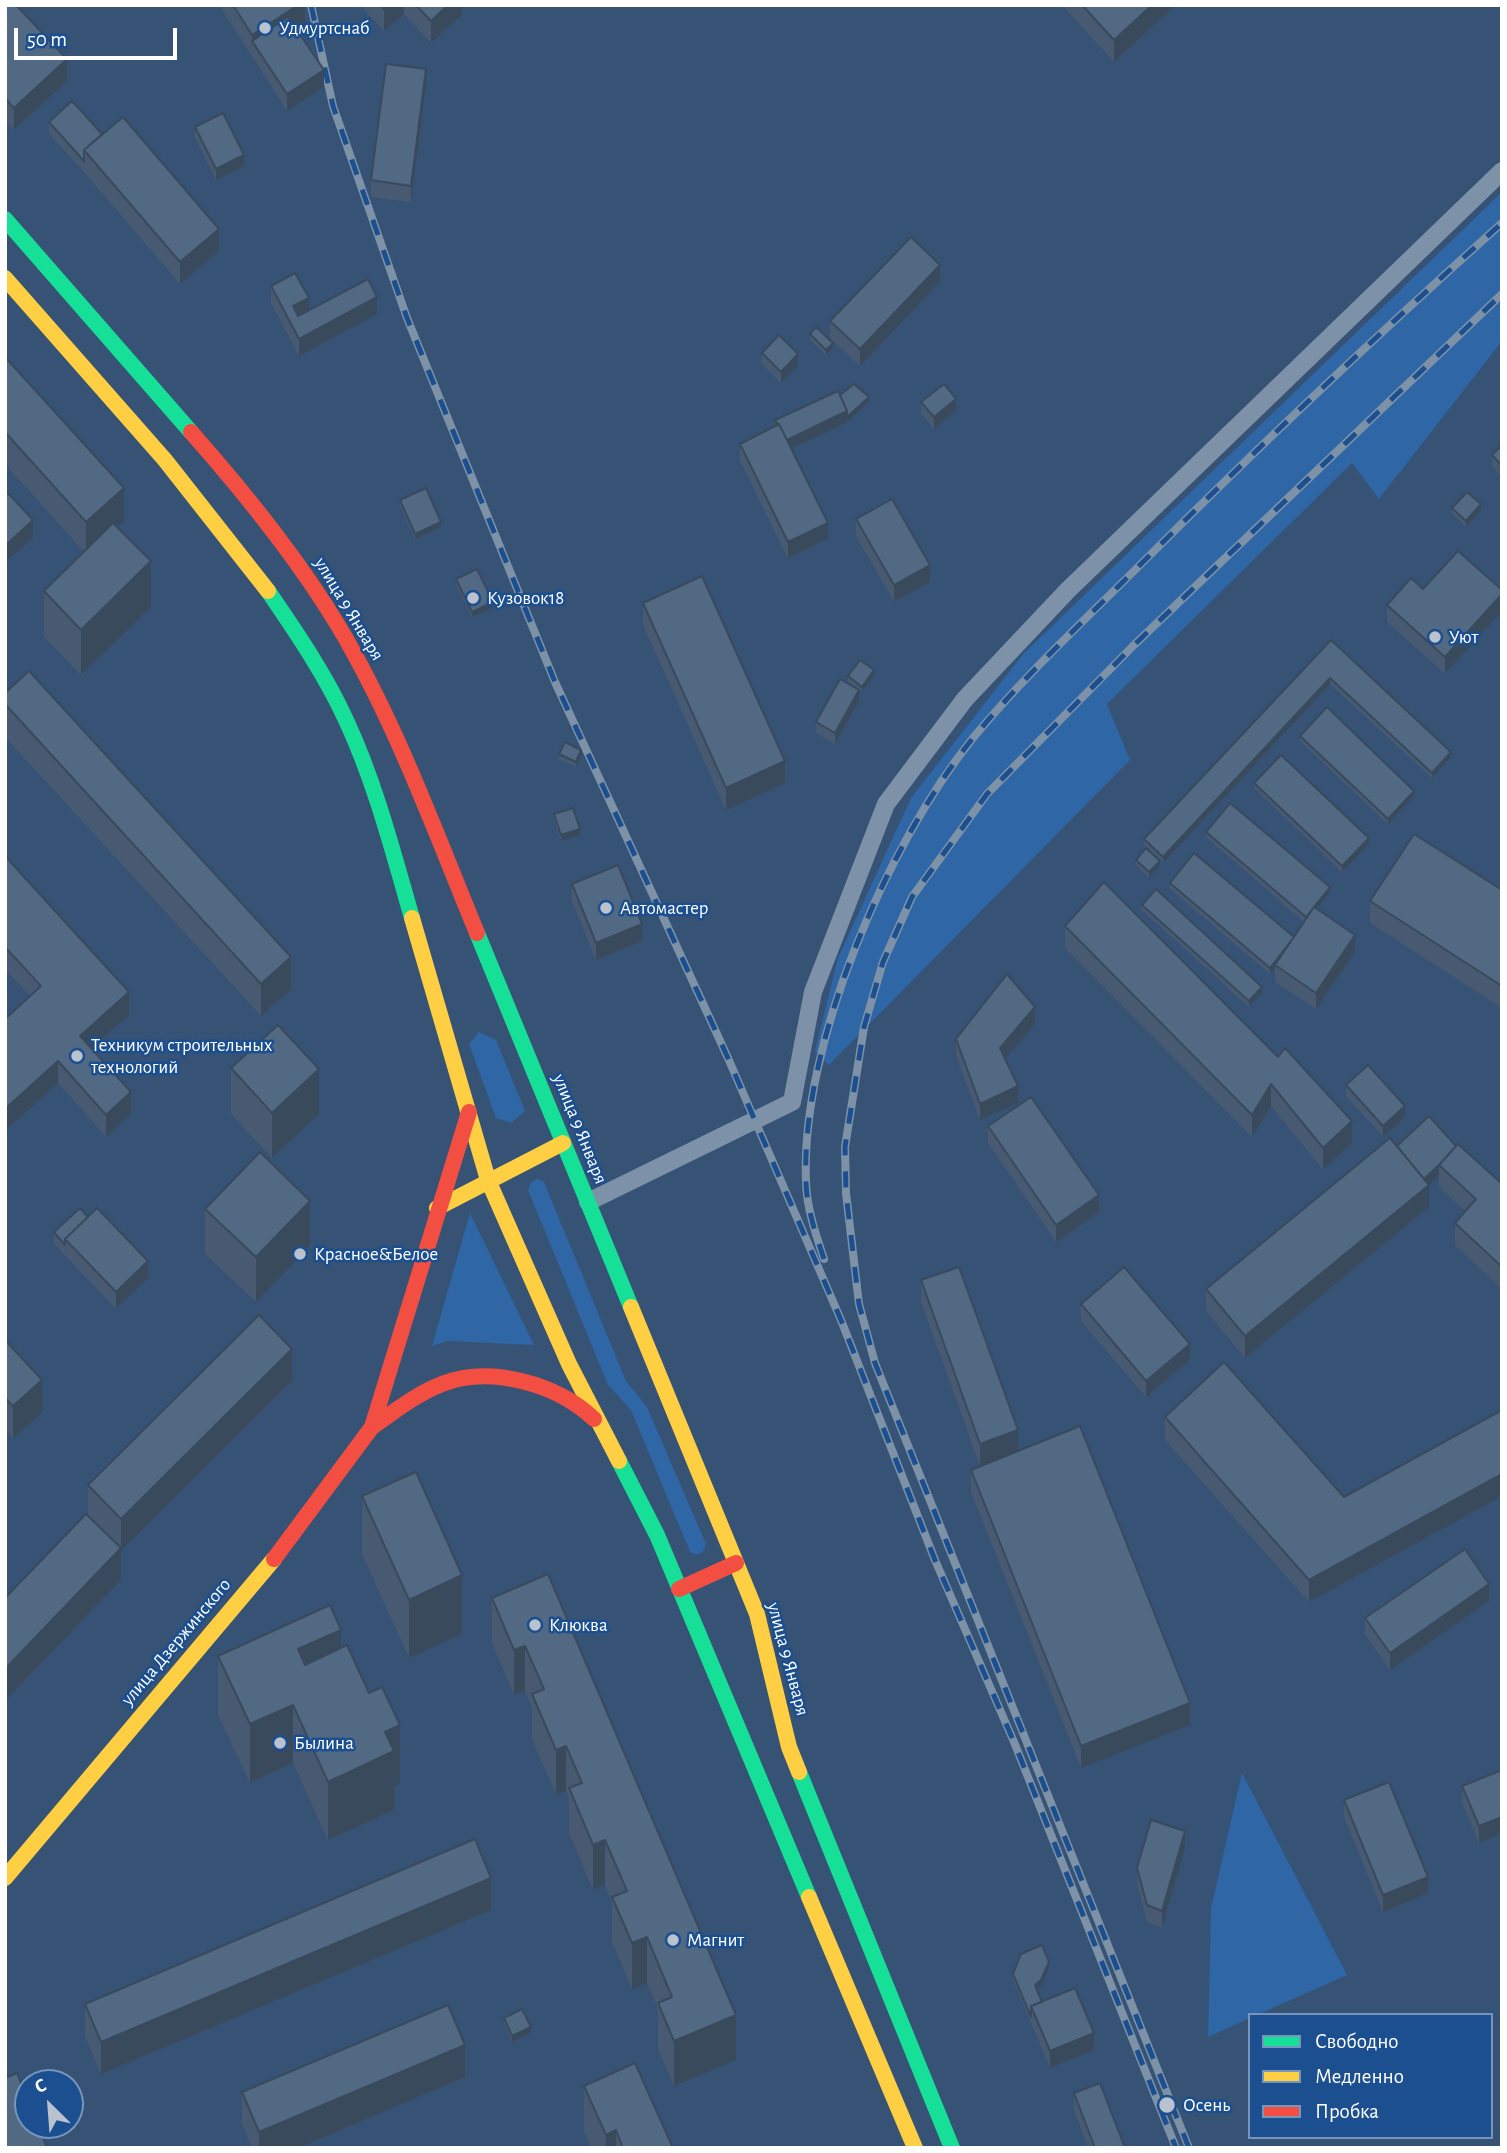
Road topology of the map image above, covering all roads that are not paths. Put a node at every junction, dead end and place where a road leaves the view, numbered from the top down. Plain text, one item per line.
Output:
1 (1502, 171) edge
2 (5, 219) edge
3 (5, 278) edge
4 (137, 399) junction
5 (469, 1112) junction
6 (564, 1143) junction
7 (488, 1180) junction
8 (588, 1202) junction
9 (437, 1208) junction
10 (372, 1427) junction
11 (607, 1434) junction
12 (736, 1563) junction
13 (680, 1589) junction
14 (5, 1878) edge
15 (915, 2148) edge
16 (952, 2148) edge

1 - 8 street
2 - 4 main road, улица 9 Января
3 - 4 main road, улица 9 Января
4 - 5 main road, улица 9 Января
4 - 6 main road, улица 9 Января
5 - 7 main road, улица 9 Января
5 - 9 main road, улица Дзержинского
6 - 7 main road
6 - 8 main road, улица 9 Января
7 - 9 main road
7 - 11 main road, улица 9 Января
8 - 12 main road, улица 9 Января
9 - 10 main road, улица Дзержинского
10 - 11 main road, улица Дзержинского
10 - 14 main road, улица Дзержинского
11 - 13 main road, улица 9 Января
12 - 13 main road
12 - 16 main road, улица 9 Января
13 - 15 main road, улица 9 Января

